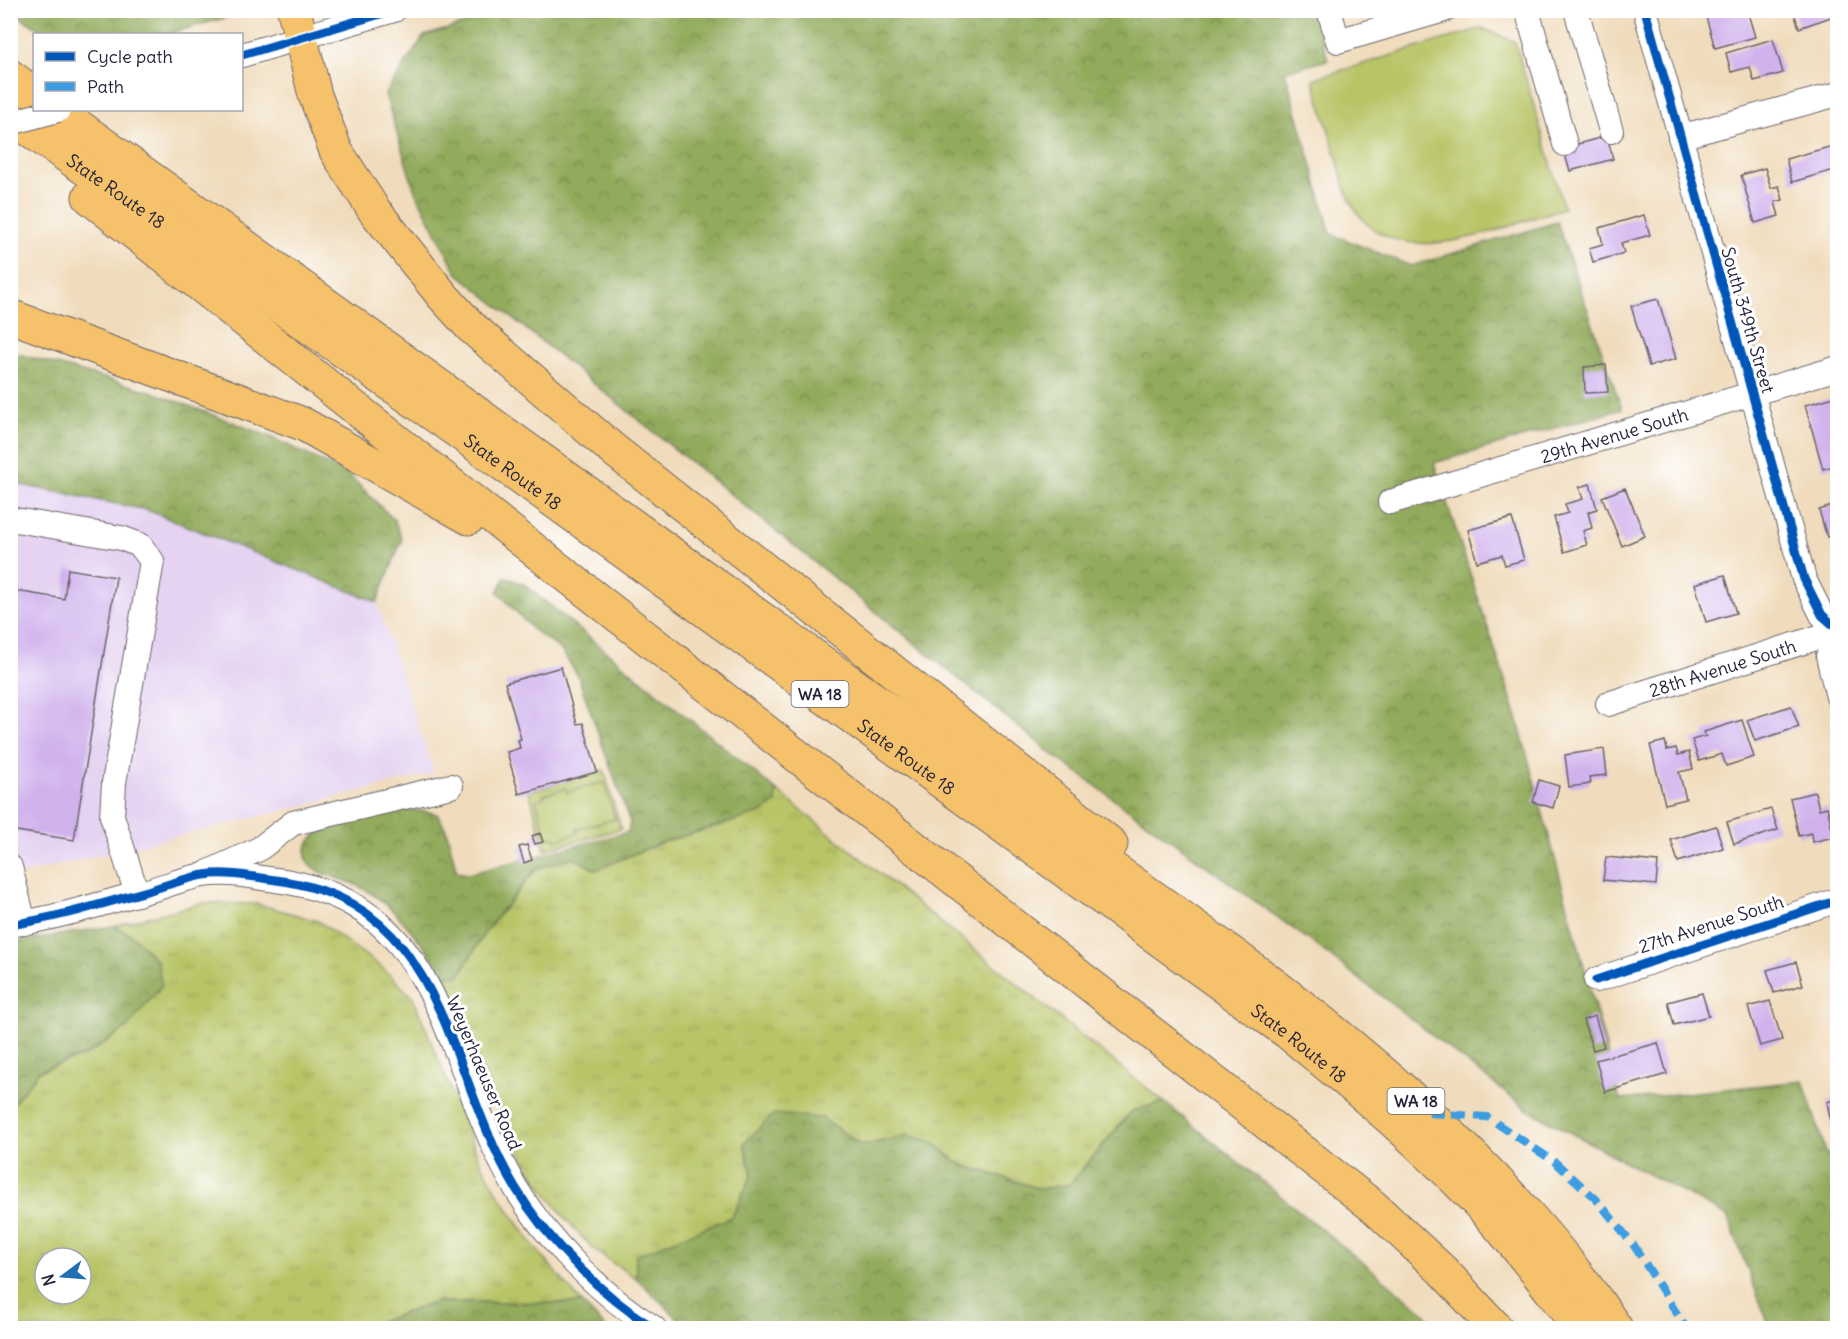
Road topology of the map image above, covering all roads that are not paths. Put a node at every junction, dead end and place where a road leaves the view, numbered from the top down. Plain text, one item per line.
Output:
1 (394, 10) edge
2 (1329, 10) edge
3 (1444, 10) edge
4 (1527, 10) edge
5 (1576, 10) edge
6 (1645, 10) edge
7 (298, 24) edge
8 (243, 54) edge
9 (10, 76) edge
10 (33, 93) edge
11 (1838, 94) edge
12 (53, 111) edge
13 (58, 111) edge
14 (10, 116) edge
15 (10, 123) edge
16 (1611, 131) dead end
17 (10, 134) edge
18 (1680, 137) junction
19 (1565, 144) dead end
20 (10, 316) edge
21 (1838, 368) edge
22 (1752, 392) junction
23 (1390, 502) dead end
24 (10, 519) edge
25 (556, 568) junction
26 (1838, 631) edge
27 (1838, 697) edge
28 (1608, 704) dead end
29 (451, 786) dead end
30 (10, 867) edge
31 (204, 874) junction
32 (137, 894) junction
33 (1838, 900) edge
34 (17, 924) edge
35 (1249, 965) junction
36 (1596, 980) dead end
37 (1564, 1257) junction
38 (654, 1329) edge
39 (1496, 1329) edge
40 (1580, 1329) edge
41 (1616, 1329) edge
42 (1631, 1329) edge

1 - 7 street
2 - 3 street
4 - 19 street
5 - 16 street
6 - 18 street, South 349th Street
7 - 8 street
7 - 35 highway
9 - 10 highway
11 - 18 street
12 - 15 street, bridge
13 - 35 highway, State Route 18 / WA 18
14 - 40 highway, State Route 18 / WA 18
17 - 25 highway
18 - 22 street, South 349th Street
20 - 25 highway
21 - 22 street, 29th Avenue South
22 - 23 street, 29th Avenue South
22 - 26 street, South 349th Street
24 - 32 street
25 - 39 highway
26 - 27 street
26 - 28 street, 28th Avenue South
29 - 31 street
30 - 34 street
31 - 32 street, Weyerhaeuser Road
31 - 38 street, Weyerhaeuser Road
32 - 34 street, Weyerhaeuser Road
33 - 36 street, 27th Avenue South
35 - 37 highway, State Route 18 / WA 18
37 - 41 highway, State Route 18 / WA 18
37 - 42 highway

